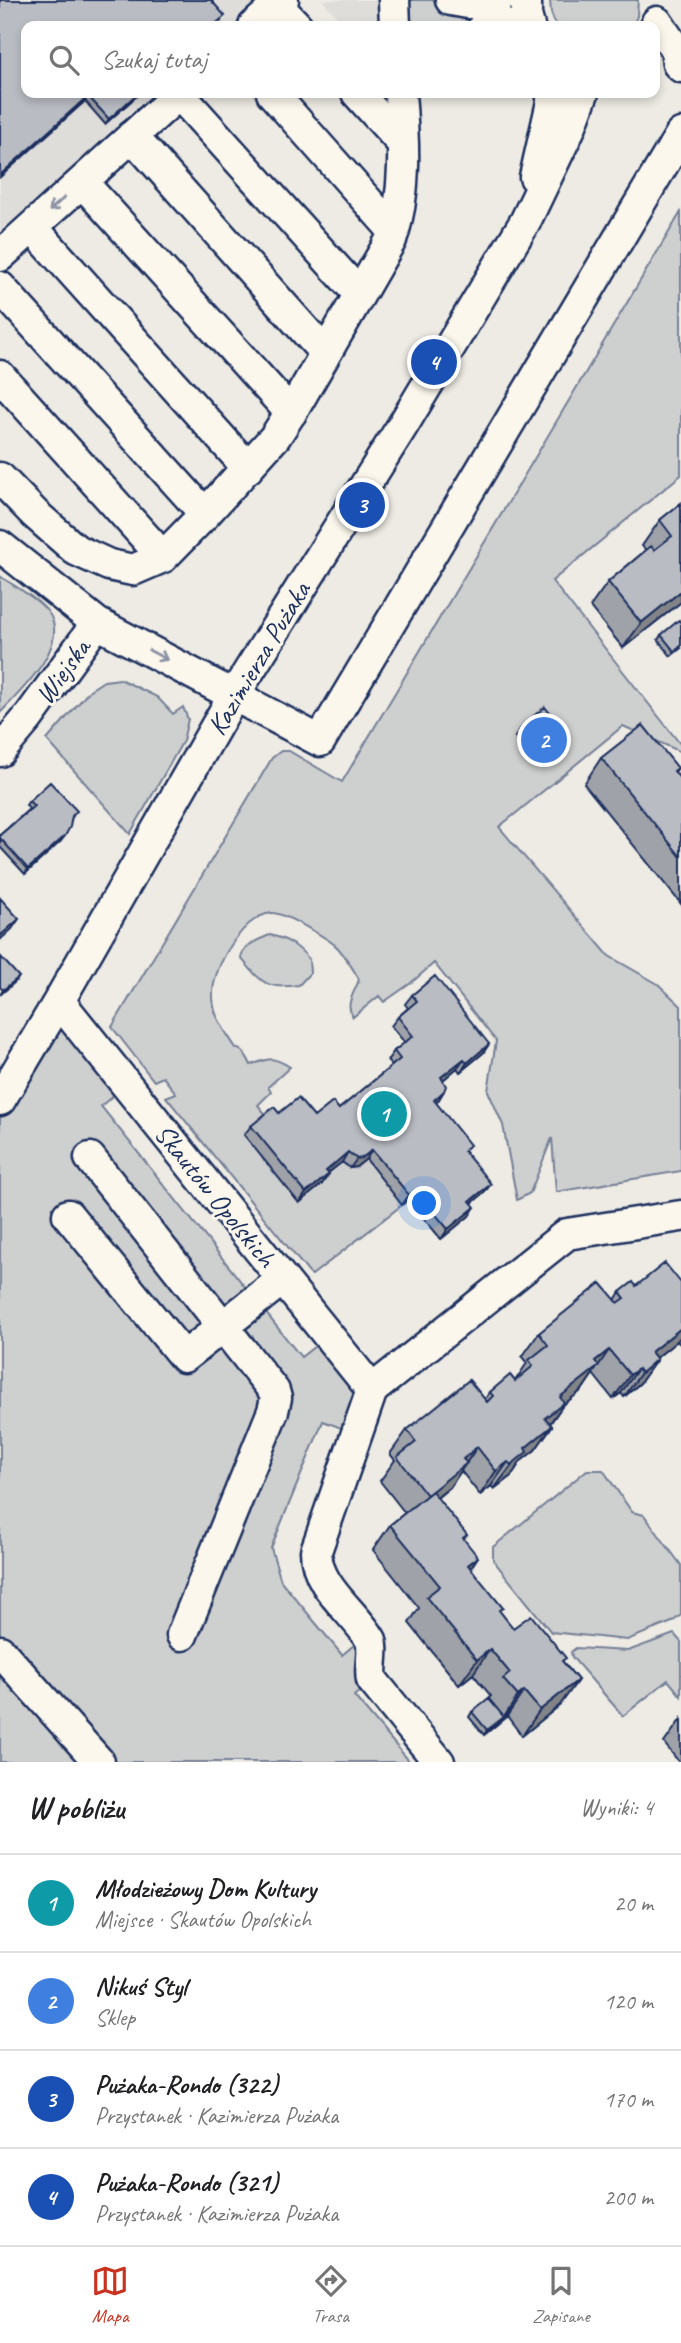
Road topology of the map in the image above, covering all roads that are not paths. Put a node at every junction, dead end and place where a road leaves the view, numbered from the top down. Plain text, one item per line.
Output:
1 (394, 0) edge
2 (451, 0) edge
3 (498, 0) edge
4 (526, 0) edge
5 (285, 10) edge
6 (264, 21) edge
7 (396, 21) edge
8 (528, 21) edge
9 (660, 22) edge
10 (671, 65) edge
11 (174, 98) edge
12 (184, 98) edge
13 (276, 98) edge
14 (363, 98) edge
15 (400, 98) edge
16 (409, 98) edge
17 (552, 98) edge
18 (581, 98) edge
19 (403, 134) junction
20 (681, 134) edge
21 (132, 136) junction
22 (82, 182) junction
23 (525, 222) junction
24 (32, 227) junction
25 (394, 231) junction
26 (0, 256) edge
27 (0, 287) edge
28 (359, 294) junction
29 (325, 353) junction
30 (0, 376) edge
31 (290, 413) junction
32 (248, 468) junction
33 (0, 478) edge
34 (205, 514) junction
35 (0, 546) edge
36 (163, 556) junction
37 (97, 623) junction
38 (234, 695) junction
39 (0, 751) edge
40 (59, 1001) junction
41 (0, 1100) edge
42 (90, 1158) dead end
43 (68, 1215) dead end
44 (681, 1216) edge
45 (282, 1279) junction
46 (222, 1327) junction
47 (372, 1390) junction
48 (182, 1634) dead end
49 (0, 1651) edge
50 (99, 1762) edge
51 (439, 1762) edge

1 - 7 street
2 - 3 street
4 - 8 street
5 - 6 street
9 - 10 street
11 - 21 street
12 - 28 street
13 - 25 street
14 - 19 street
15 - 19 street
16 - 19 street
17 - 23 street, Kazimierza Pużaka
18 - 23 street, Kazimierza Pużaka
19 - 25 street
20 - 38 street
21 - 22 street
21 - 29 street
22 -> 24 street
22 - 31 street
23 - 38 street, Kazimierza Pużaka
24 - 26 street
24 - 32 street
25 - 28 street
27 - 34 street
28 - 29 street
29 - 31 street
30 - 36 street
31 - 32 street
32 - 34 street
33 - 36 street
34 - 36 street
35 - 37 street
37 -> 38 street
37 - 39 street, Wiejska
38 - 40 street, Kazimierza Pużaka
40 - 41 street, Kazimierza Pużaka
40 - 45 street, Skautów Opolskich
42 - 46 street
43 - 46 street
44 - 47 street
45 - 46 street
45 - 47 street, Skautów Opolskich
46 - 48 street
47 - 51 street
49 - 50 street

